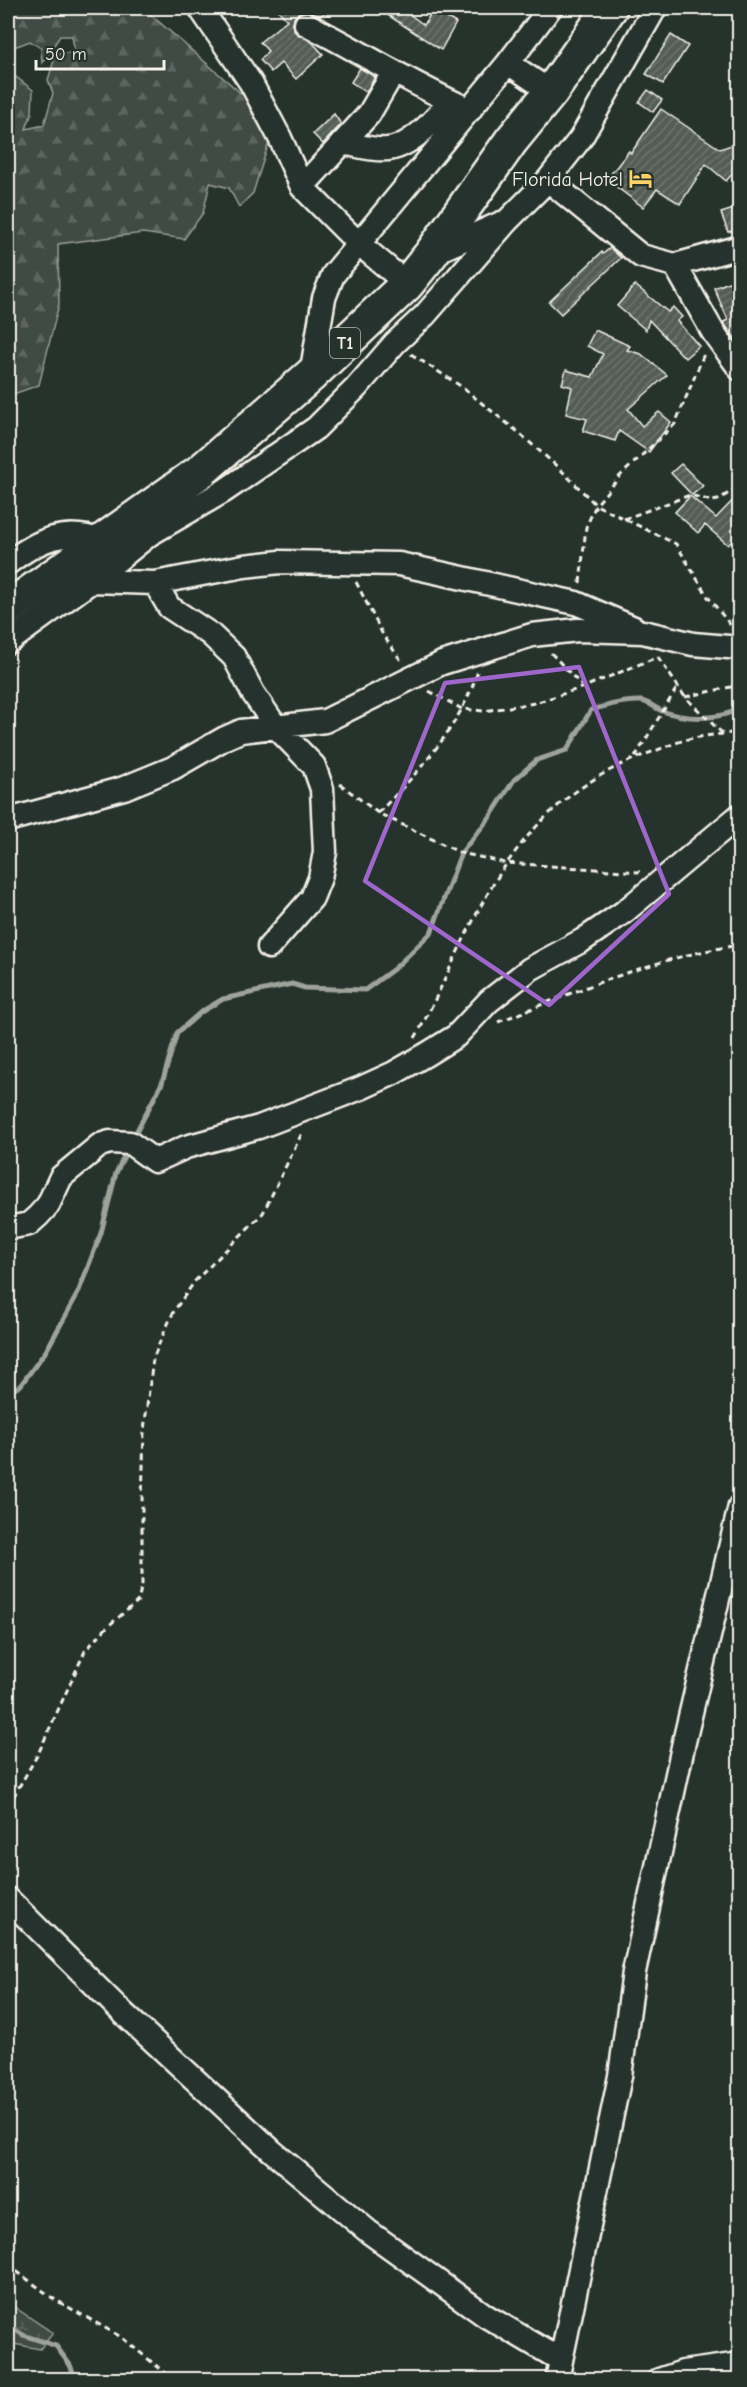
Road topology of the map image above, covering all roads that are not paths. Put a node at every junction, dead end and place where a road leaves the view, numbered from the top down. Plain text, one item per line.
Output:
1 (200, 8) edge
2 (550, 8) edge
3 (610, 8) edge
4 (655, 8) edge
5 (306, 24) dead end
6 (508, 63) junction
7 (393, 73) junction
8 (551, 92) junction
9 (449, 101) junction
10 (470, 110) junction
11 (342, 143) junction
12 (548, 180) junction
13 (302, 187) junction
14 (507, 221) junction
15 (358, 243) junction
16 (740, 247) edge
17 (431, 254) junction
18 (675, 265) junction
19 (407, 284) junction
20 (740, 369) edge
21 (311, 375) junction
22 (101, 541) junction
23 (8, 564) edge
24 (91, 581) junction
25 (155, 584) junction
26 (8, 608) edge
27 (643, 632) junction
28 (736, 638) edge
29 (8, 642) edge
30 (276, 727) junction
31 (740, 815) edge
32 (8, 820) edge
33 (269, 947) dead end
34 (8, 1228) edge
35 (740, 1506) edge
36 (8, 1899) edge
37 (740, 2364) edge
38 (559, 2370) edge
39 (690, 2376) edge
40 (659, 2379) edge

1 - 13 street
2 - 6 street
3 - 8 highway, T1
4 - 12 street
5 - 7 street
6 - 8 street
6 - 10 street
7 - 9 street
7 - 11 street
8 - 17 highway, T1
9 - 10 street
9 - 11 street
10 - 15 street
11 - 13 street
12 - 14 street
12 - 18 street
13 - 15 street
14 - 17 street
14 - 24 street
15 - 19 street
15 - 21 street
16 - 18 street
17 - 19 highway, T1
18 - 20 street
19 - 21 highway, T1
21 - 22 highway, T1
22 - 23 street
22 - 26 highway, T1
24 - 25 street
24 - 29 street
25 - 27 street
25 - 30 street
27 - 28 street
27 - 30 street
30 - 32 street
30 - 33 street
31 - 34 street
35 - 38 street
36 - 38 street
37 - 39 street
39 - 40 street

